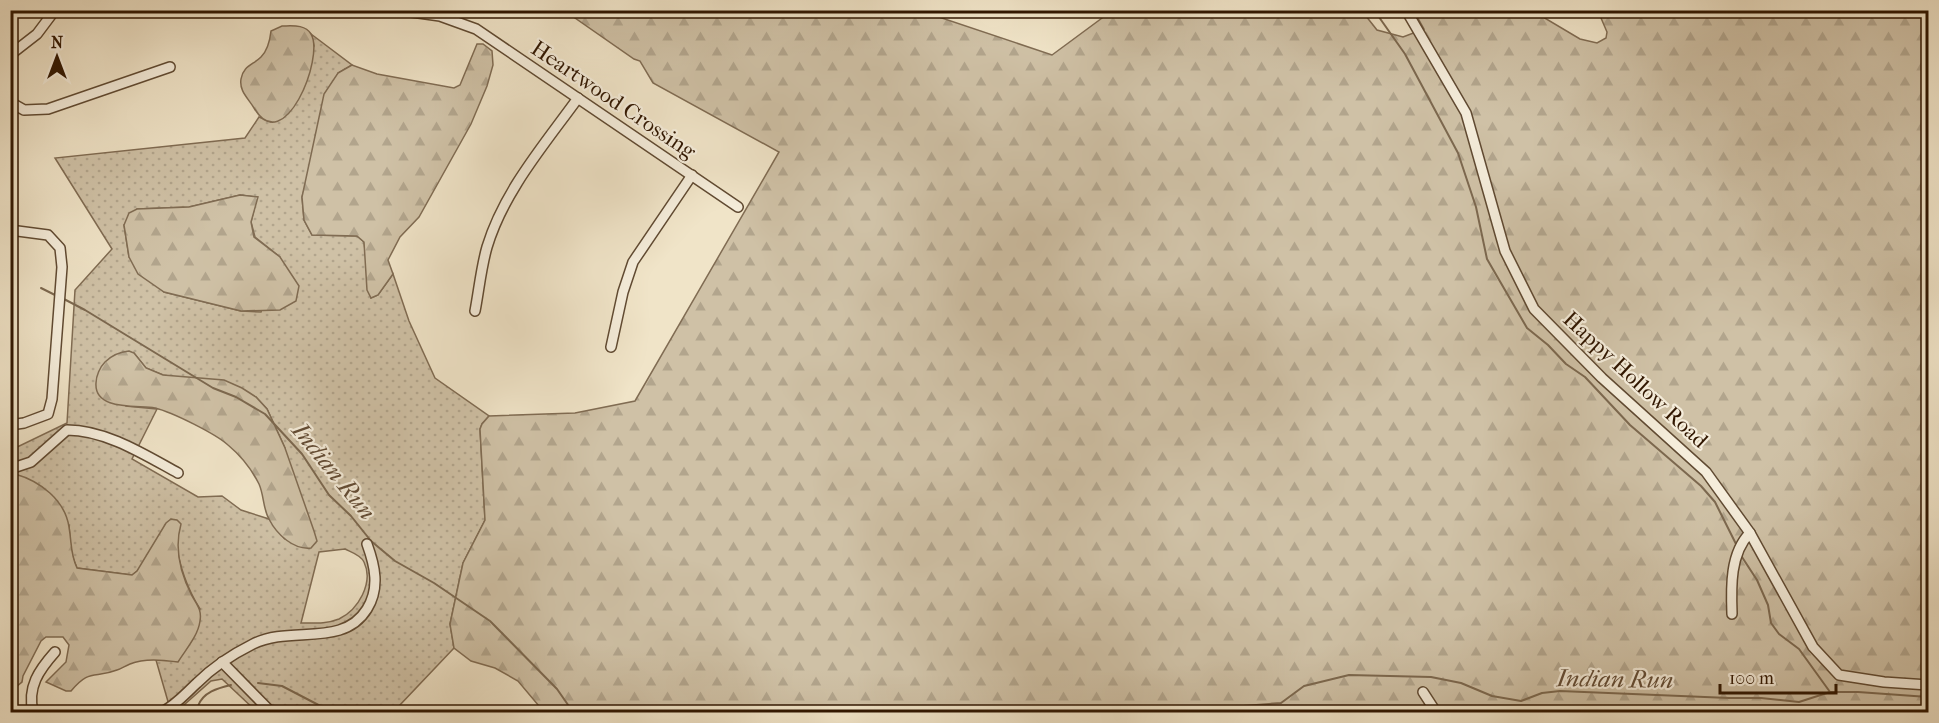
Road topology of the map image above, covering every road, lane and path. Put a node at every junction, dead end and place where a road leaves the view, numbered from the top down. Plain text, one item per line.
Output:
1 (55, 10) edge
2 (397, 10) edge
3 (1406, 10) edge
4 (10, 55) edge
5 (170, 67) dead end
6 (578, 99) junction
7 (10, 102) edge
8 (692, 176) junction
9 (738, 207) dead end
10 (10, 230) edge
11 (475, 311) dead end
12 (612, 347) dead end
13 (10, 425) edge
14 (10, 469) edge
15 (178, 473) dead end
16 (1750, 533) junction
17 (367, 544) dead end
18 (1732, 614) dead end
19 (55, 652) dead end
20 (222, 662) junction
21 (1929, 685) edge
22 (1423, 692) dead end
23 (33, 712) edge
24 (162, 712) edge
25 (271, 712) edge
26 (1436, 712) edge

1 - 4 street
2 - 6 street, Heartwood Crossing
3 - 16 street, Happy Hollow Road
5 - 7 street
6 - 8 street, Heartwood Crossing
6 - 11 street
8 - 9 street, Heartwood Crossing
8 - 12 street
10 - 13 street
14 - 15 street
16 - 18 street
16 - 21 street, Happy Hollow Road
17 - 20 street
19 - 23 street
20 - 24 street
20 - 25 street
22 - 26 street

